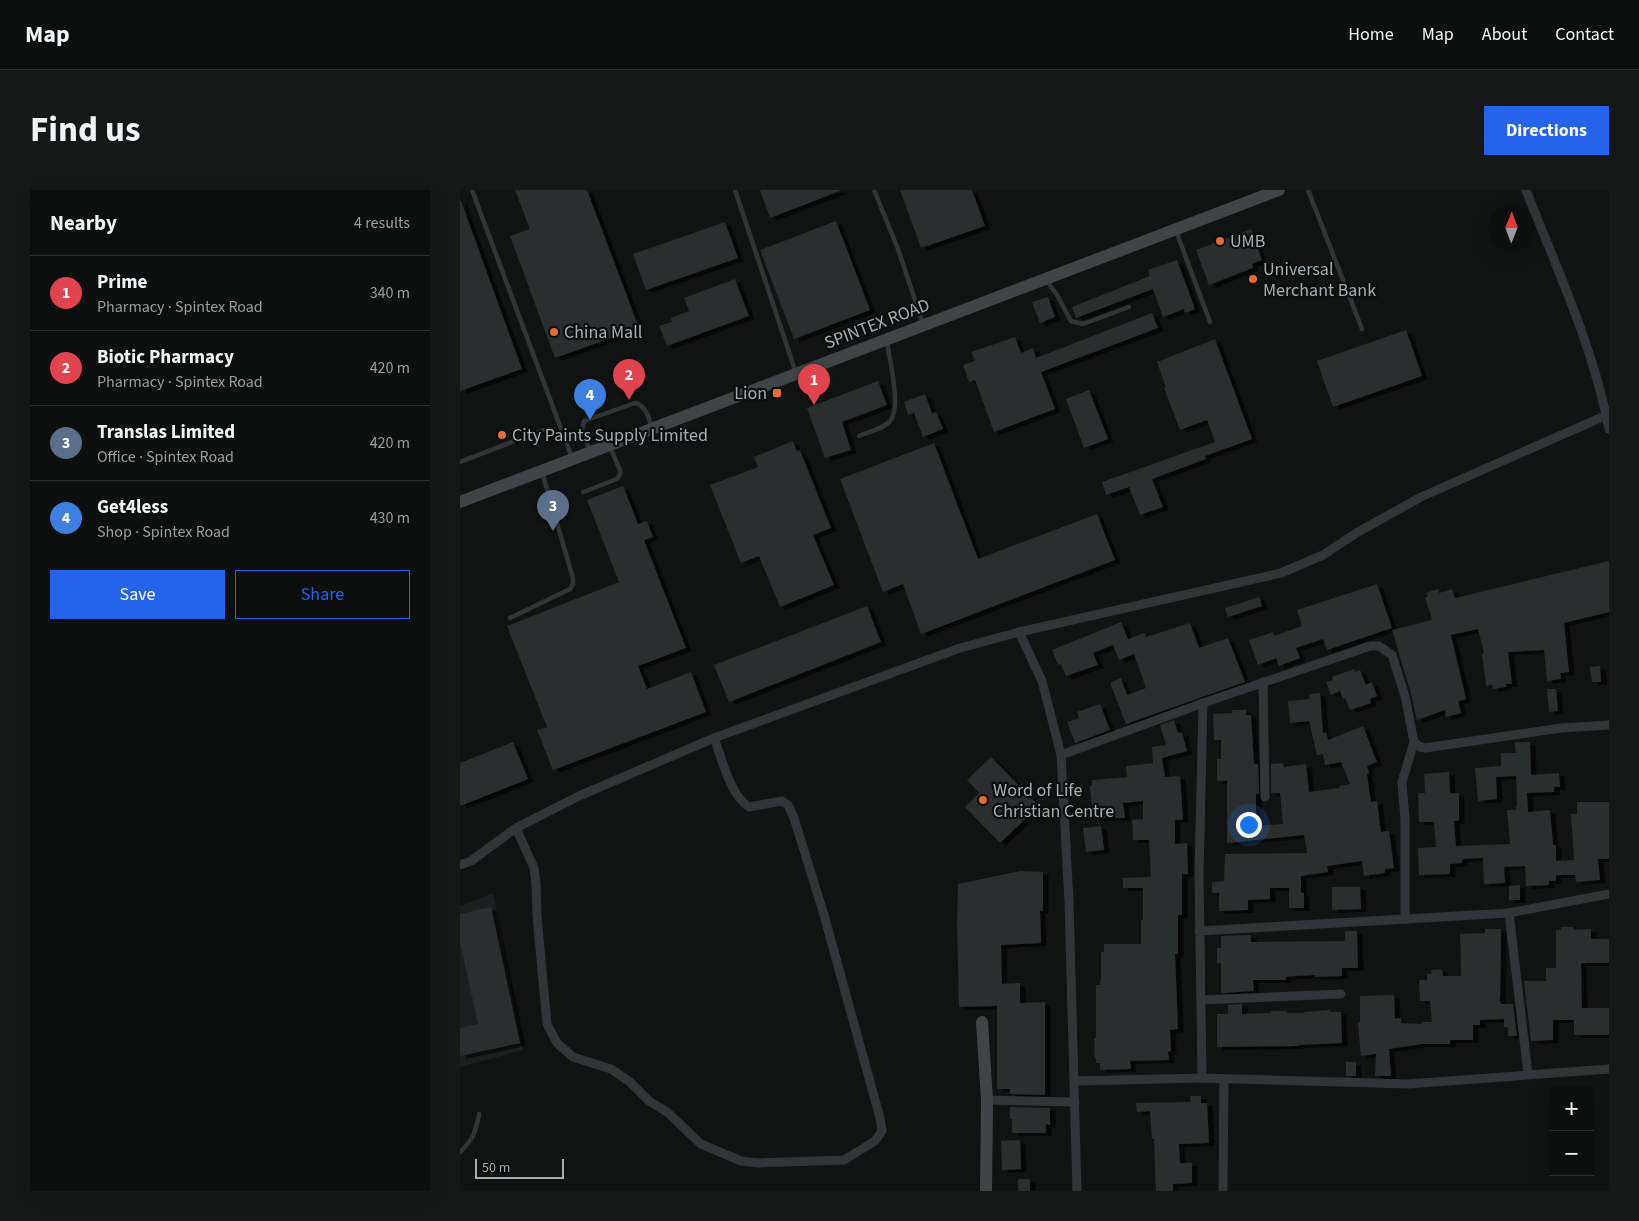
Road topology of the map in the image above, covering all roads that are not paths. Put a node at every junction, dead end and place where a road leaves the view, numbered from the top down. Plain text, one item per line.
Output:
1 (472, 190) edge
2 (735, 190) edge
3 (874, 190) edge
4 (1279, 190) edge
5 (1308, 190) edge
6 (1526, 190) edge
7 (1176, 229) junction
8 (1045, 279) junction
9 (1129, 307) dead end
10 (1210, 322) dead end
11 (924, 325) junction
12 (1362, 329) dead end
13 (886, 340) junction
14 (796, 374) junction
15 (1608, 414) edge
16 (653, 429) junction
17 (543, 430) dead end
18 (1609, 430) edge
19 (859, 436) dead end
20 (609, 446) junction
21 (590, 453) junction
22 (573, 459) junction
23 (460, 462) edge
24 (542, 471) junction
25 (583, 492) dead end
26 (460, 502) edge
27 (510, 618) dead end
28 (1019, 632) junction
29 (1263, 682) junction
30 (1203, 703) junction
31 (1609, 725) edge
32 (714, 738) junction
33 (1414, 742) junction
34 (1061, 755) junction
35 (1265, 797) dead end
36 (516, 828) junction
37 (460, 865) edge
38 (1609, 894) edge
39 (1509, 913) junction
40 (1406, 919) junction
41 (1199, 931) junction
42 (1341, 994) dead end
43 (1201, 1000) junction
44 (982, 1022) dead end
45 (1609, 1069) edge
46 (1528, 1074) junction
47 (1202, 1078) junction
48 (1224, 1079) junction
49 (1075, 1081) junction
50 (987, 1100) junction
51 (1075, 1102) junction
52 (479, 1114) dead end
53 (460, 1152) edge
54 (986, 1191) edge
55 (1077, 1191) edge
56 (1223, 1191) edge

1 - 22 lane
2 - 14 lane
3 - 11 lane
4 - 7 main road, SPINTEX ROAD
5 - 12 lane
6 - 15 street
7 - 8 main road, SPINTEX ROAD
7 - 10 lane
8 - 9 lane
8 - 11 main road, SPINTEX ROAD
11 - 13 main road, SPINTEX ROAD
13 - 14 main road, SPINTEX ROAD
13 - 19 lane
14 - 16 main road, SPINTEX ROAD
15 - 18 street
15 - 28 street
16 - 20 main road, SPINTEX ROAD
16 - 21 lane
17 - 23 lane
20 - 21 main road, SPINTEX ROAD
20 - 25 lane
21 - 22 main road, SPINTEX ROAD
22 - 24 main road, SPINTEX ROAD
24 - 26 main road, SPINTEX ROAD
24 - 27 lane
28 - 32 street
28 - 34 street
29 - 30 street
29 - 33 street
29 - 35 street
30 - 34 street
30 - 41 street
31 - 33 street
32 - 36 street
32 - 36 street
33 - 40 street
34 - 49 street
36 - 37 street
38 - 39 street
39 - 40 street
39 - 46 street
40 - 41 street
41 - 43 street
42 - 43 street
43 - 47 street
44 - 50 main road
45 - 46 street
46 - 48 street
47 - 48 street
47 - 49 street
48 - 56 street
49 - 51 street
50 - 51 street
50 - 54 main road
51 - 55 street
52 - 53 lane

